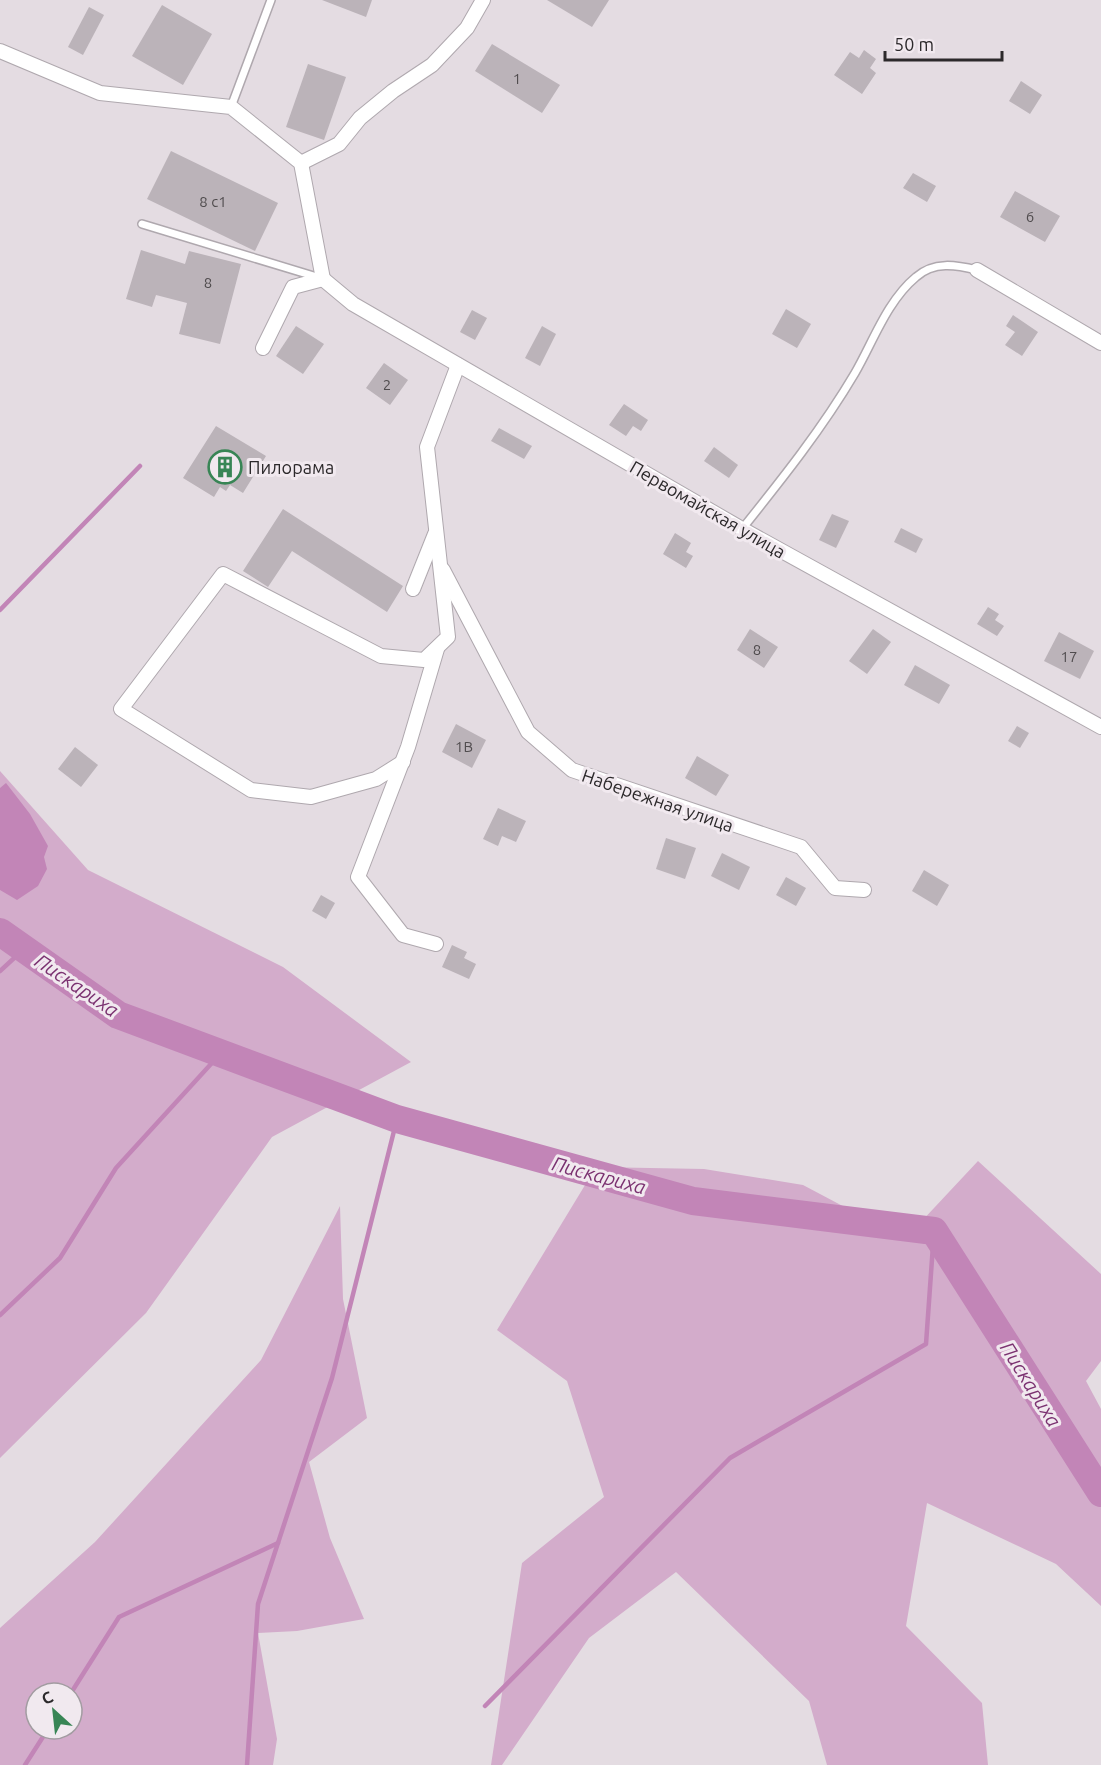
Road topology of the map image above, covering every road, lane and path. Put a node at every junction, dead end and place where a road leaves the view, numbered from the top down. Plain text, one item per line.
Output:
1 (271, 0) edge
2 (483, 0) edge
3 (0, 51) edge
4 (231, 107) junction
5 (301, 163) junction
6 (142, 224) dead end
7 (976, 270) joint
8 (323, 279) junction
9 (1101, 343) edge
10 (263, 348) dead end
11 (458, 364) junction
12 (742, 529) junction
13 (436, 532) junction
14 (439, 563) junction
15 (413, 589) dead end
16 (437, 647) junction
17 (1101, 727) edge
18 (403, 762) junction
19 (864, 890) dead end
20 (436, 944) dead end

1 - 4 lane
2 - 5 street
3 - 4 street
4 - 5 street
5 - 8 street
6 - 8 lane
7 - 9 street
7 - 12 lane
8 - 10 street
8 - 11 street, Первомайская улица
11 - 12 street, Первомайская улица
11 - 13 street
12 - 17 street, Первомайская улица
13 - 14 street
13 - 15 street
14 - 16 street
14 - 19 street, Набережная улица
16 - 18 street
16 - 18 street
18 - 20 street

